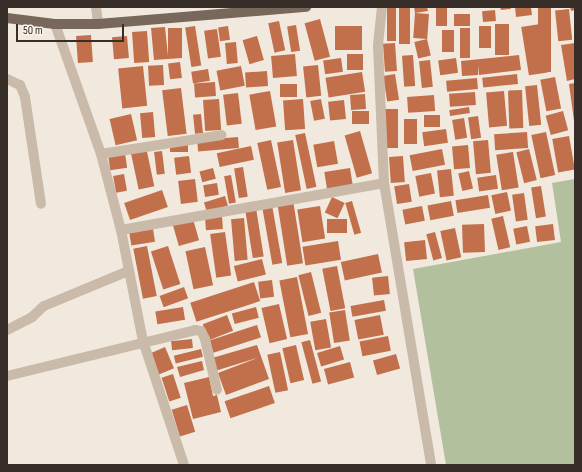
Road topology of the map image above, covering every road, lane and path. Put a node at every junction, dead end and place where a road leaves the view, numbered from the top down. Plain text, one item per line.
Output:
1 (96, 7) edge
2 (306, 7) edge
3 (382, 7) edge
4 (236, 10) edge
5 (7, 18) edge
6 (55, 24) junction
7 (98, 24) junction
8 (7, 79) edge
9 (222, 136) dead end
10 (101, 154) junction
11 (384, 183) junction
12 (41, 204) dead end
13 (121, 230) junction
14 (128, 271) junction
15 (7, 330) edge
16 (143, 341) junction
17 (7, 376) edge
18 (217, 390) dead end
19 (184, 465) edge
20 (431, 465) edge

1 - 7 street
2 - 4 main road
3 - 11 street
4 - 7 main road
5 - 6 main road
6 - 7 main road
6 - 10 street
8 - 12 street
9 - 10 street
10 - 13 street
11 - 13 street
11 - 20 street
13 - 14 street
14 - 15 street
14 - 16 street
16 - 17 street
16 - 18 street
16 - 19 street

